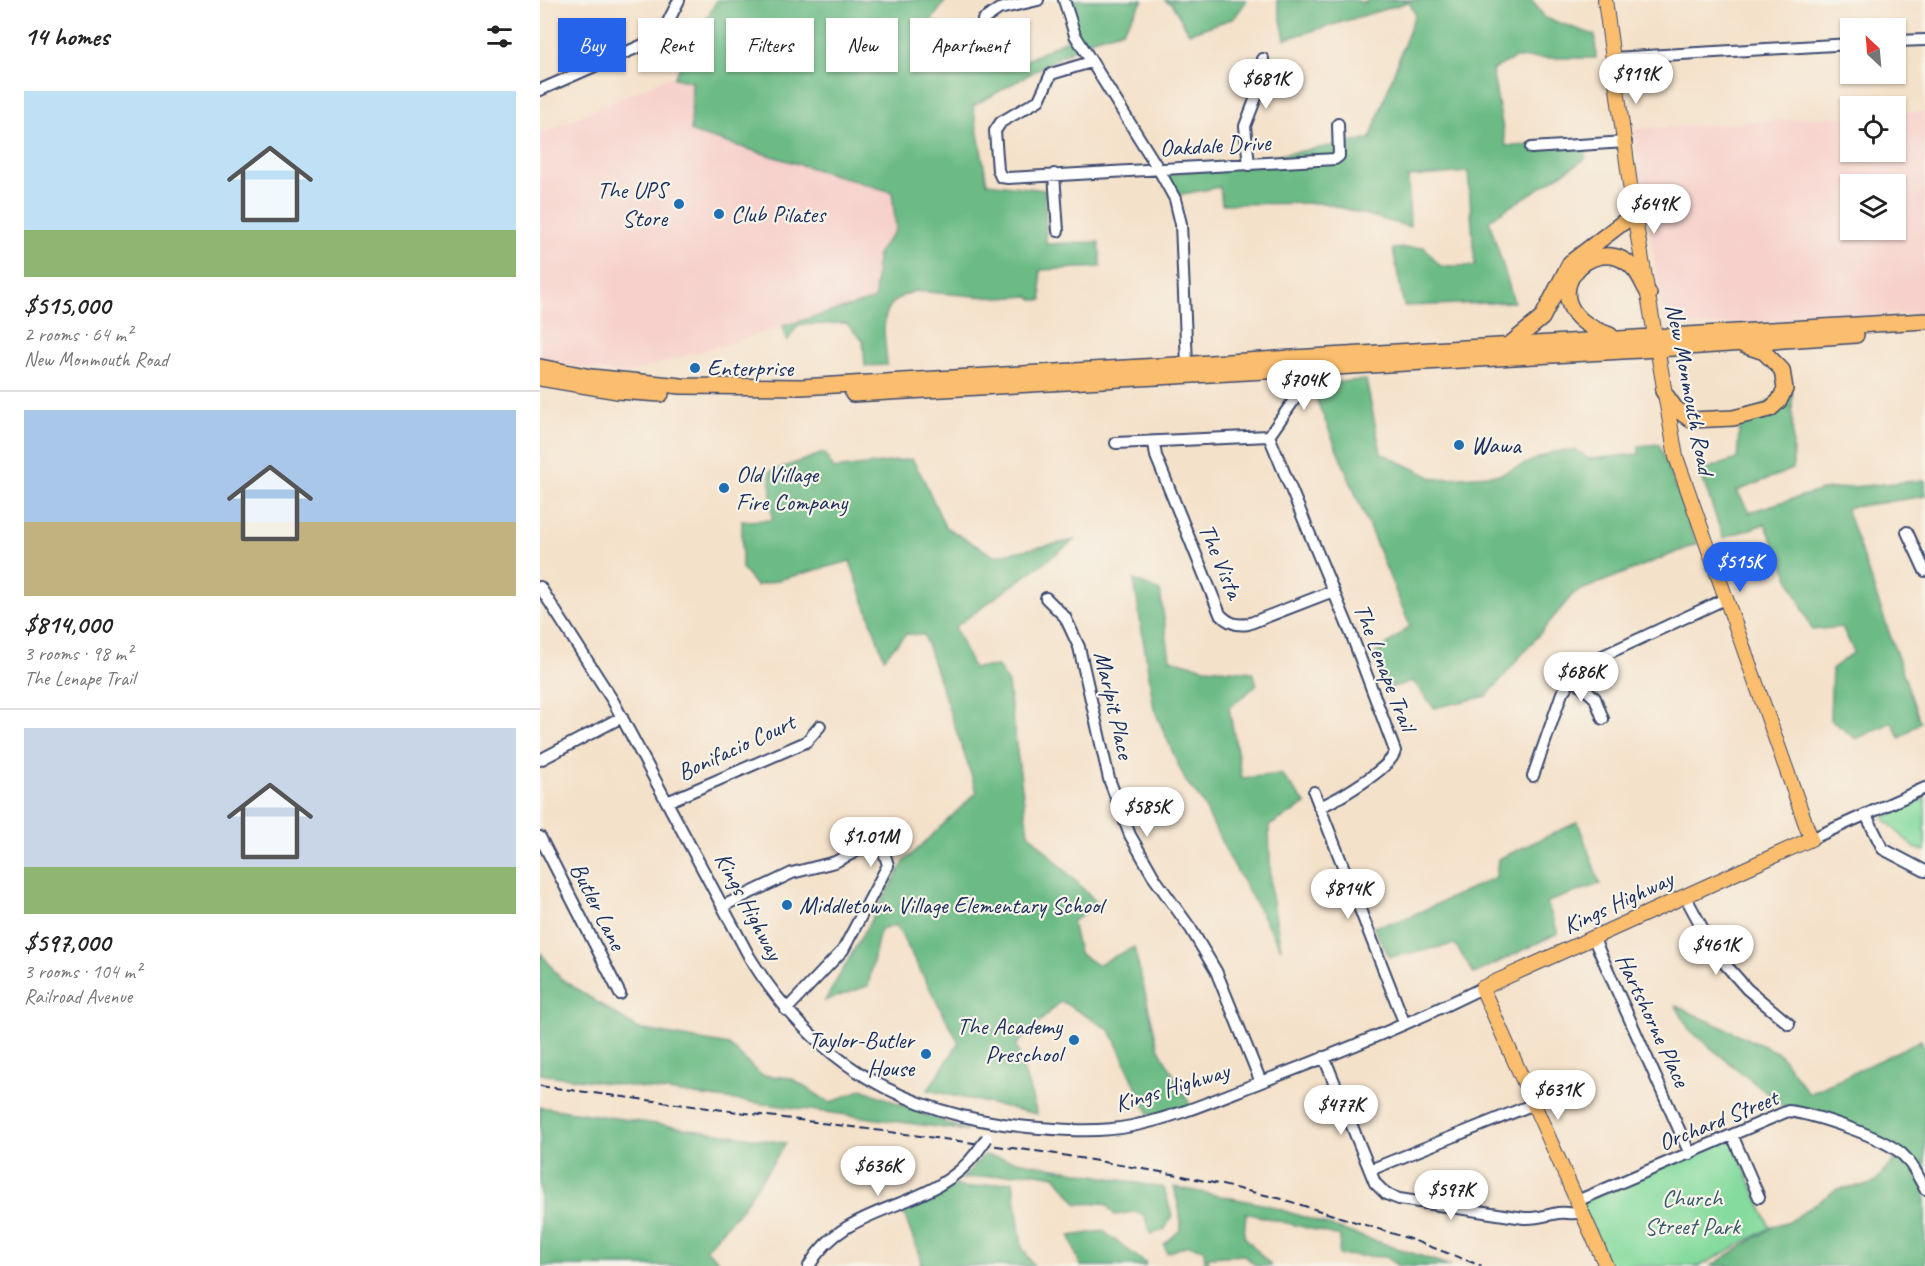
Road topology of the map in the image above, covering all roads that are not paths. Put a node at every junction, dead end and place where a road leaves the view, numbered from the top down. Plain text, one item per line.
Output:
1 (679, 0) edge
2 (1038, 0) edge
3 (1064, 0) edge
4 (1605, 0) edge
5 (986, 18) edge
6 (1925, 39) edge
7 (1906, 40) edge
8 (1840, 45) edge
9 (1613, 58) junction
10 (1263, 59) dead end
11 (1091, 62) junction
12 (540, 90) edge
13 (1338, 124) dead end
14 (1626, 142) junction
15 (1531, 148) dead end
16 (1249, 165) junction
17 (1159, 170) junction
18 (1058, 174) junction
19 (1634, 214) junction
20 (1058, 231) dead end
21 (1649, 294) junction
22 (1925, 321) edge
23 (1925, 331) edge
24 (1619, 338) junction
25 (1657, 343) junction
26 (1737, 343) junction
27 (1509, 345) junction
28 (1187, 364) junction
29 (540, 367) edge
30 (1312, 369) junction
31 (540, 378) edge
32 (1663, 391) junction
33 (1269, 436) junction
34 (1154, 442) junction
35 (1116, 443) dead end
36 (1907, 532) dead end
37 (1925, 571) edge
38 (540, 587) edge
39 (1333, 591) junction
40 (1046, 598) dead end
41 (1725, 599) junction
42 (1572, 677) junction
43 (622, 717) junction
44 (1604, 719) dead end
45 (820, 726) dead end
46 (540, 760) edge
47 (1533, 776) dead end
48 (1925, 788) edge
49 (1314, 792) dead end
50 (667, 802) junction
51 (1319, 807) junction
52 (1866, 815) junction
53 (540, 839) edge
54 (1811, 839) junction
55 (1925, 871) edge
56 (1685, 896) junction
57 (723, 906) junction
58 (1593, 938) junction
59 (1482, 988) junction
60 (620, 994) dead end
61 (786, 1010) junction
62 (1404, 1022) junction
63 (1789, 1024) dead end
64 (1324, 1057) junction
65 (1261, 1082) junction
66 (1534, 1104) junction
67 (996, 1123) junction
68 (1733, 1137) junction
69 (1690, 1154) junction
70 (1370, 1170) junction
71 (1925, 1189) edge
72 (1759, 1197) dead end
73 (1579, 1207) junction
74 (809, 1266) edge
75 (1606, 1266) edge

1 - 12 street
2 - 5 street
3 - 11 street
4 - 9 main road, New Monmouth Road
6 - 7 street
8 - 9 street
9 - 14 main road, New Monmouth Road
10 - 16 street
11 - 17 street
11 - 18 street, Oakdale Drive
13 - 16 street, Oakdale Drive
14 - 15 street
14 - 19 main road, New Monmouth Road
16 - 17 street, Oakdale Drive
17 - 18 street, Oakdale Drive
17 - 28 street
18 - 20 street
19 - 21 main road, New Monmouth Road
19 - 27 highway
21 - 24 highway
21 - 25 main road, New Monmouth Road
22 - 25 highway
23 - 26 highway
24 - 25 highway
24 - 27 highway
25 - 26 highway
25 - 30 highway
25 - 32 main road, New Monmouth Road
26 - 32 highway
27 - 28 highway
28 - 29 highway
30 - 31 highway
30 - 33 street
32 - 41 main road, New Monmouth Road
33 - 34 street
33 - 39 street, The Lenape Trail
34 - 35 street
34 - 39 street, The Vista
36 - 37 street
38 - 43 street, Kings Highway
39 - 51 street, The Lenape Trail
40 - 65 street, Marlpit Place
41 - 42 street
41 - 54 main road, New Monmouth Road
42 - 44 street
42 - 47 street
43 - 46 street
43 - 50 street, Kings Highway
45 - 50 street, Bonifacio Court
48 - 52 street, Kings Highway
49 - 51 street
50 - 57 street, Kings Highway
51 - 62 street
52 - 54 street, Kings Highway
52 - 55 street
53 - 60 street, Butler Lane
54 - 56 main road, Kings Highway
56 - 58 main road, Kings Highway
56 - 63 street
57 - 61 street, Kings Highway
57 - 61 street
58 - 59 main road, Kings Highway
58 - 69 street, Hartshorne Place
59 - 62 street, Kings Highway
59 - 66 main road
61 - 67 street, Kings Highway
62 - 64 street, Kings Highway
64 - 65 street, Kings Highway
64 - 70 street
65 - 67 street, Kings Highway
66 - 70 street
66 - 73 main road
67 - 74 street, bridge
68 - 69 street, Orchard Street
68 - 71 street, Orchard Street
68 - 72 street
69 - 73 street, Orchard Street
70 - 73 street, Orchard Street
73 - 75 main road

